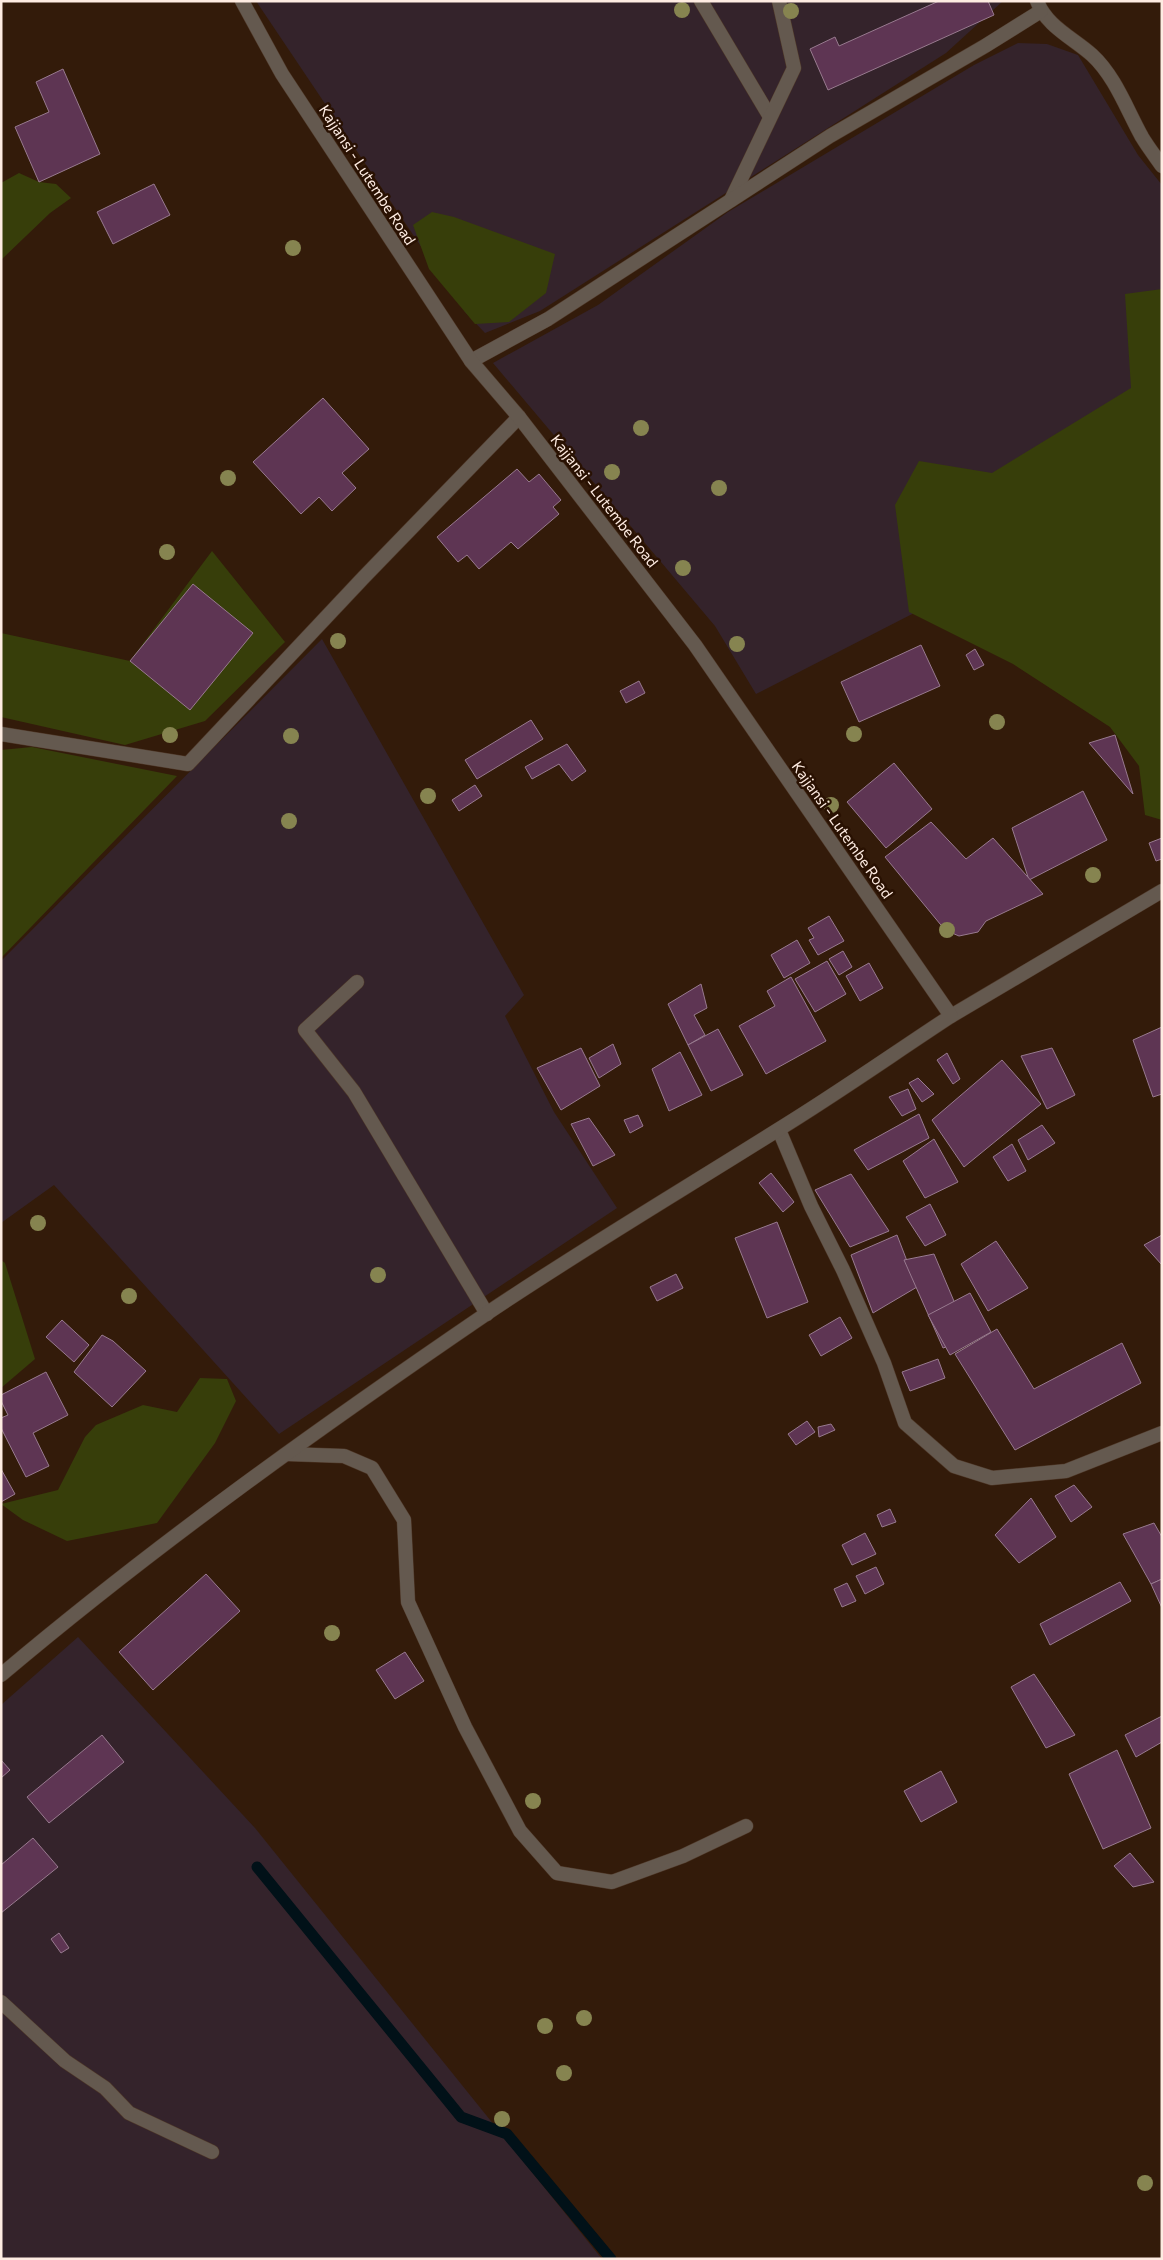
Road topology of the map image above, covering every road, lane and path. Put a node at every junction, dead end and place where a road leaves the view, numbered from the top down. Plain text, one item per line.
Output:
1 (242, 1) edge
2 (701, 1) edge
3 (779, 1) edge
4 (1039, 6) edge
5 (770, 116) junction
6 (1162, 166) edge
7 (731, 200) junction
8 (472, 361) junction
9 (519, 417) junction
10 (1, 734) edge
11 (1162, 891) edge
12 (357, 982) dead end
13 (951, 1016) junction
14 (779, 1130) junction
15 (487, 1314) junction
16 (1162, 1433) edge
17 (287, 1454) junction
18 (1, 1676) edge
19 (746, 1826) dead end
20 (1, 2002) edge
21 (212, 2152) dead end

1 - 8 street, Kajjansi - Lutembe Road
2 - 5 street
3 - 5 street
4 - 6 street
4 - 7 street
5 - 7 street
7 - 8 street
8 - 9 street, Kajjansi - Lutembe Road
9 - 10 street
9 - 13 street, Kajjansi - Lutembe Road
11 - 13 street
12 - 15 street
13 - 14 street
14 - 15 street
14 - 16 street
15 - 17 street
17 - 18 street
17 - 19 street
20 - 21 street

